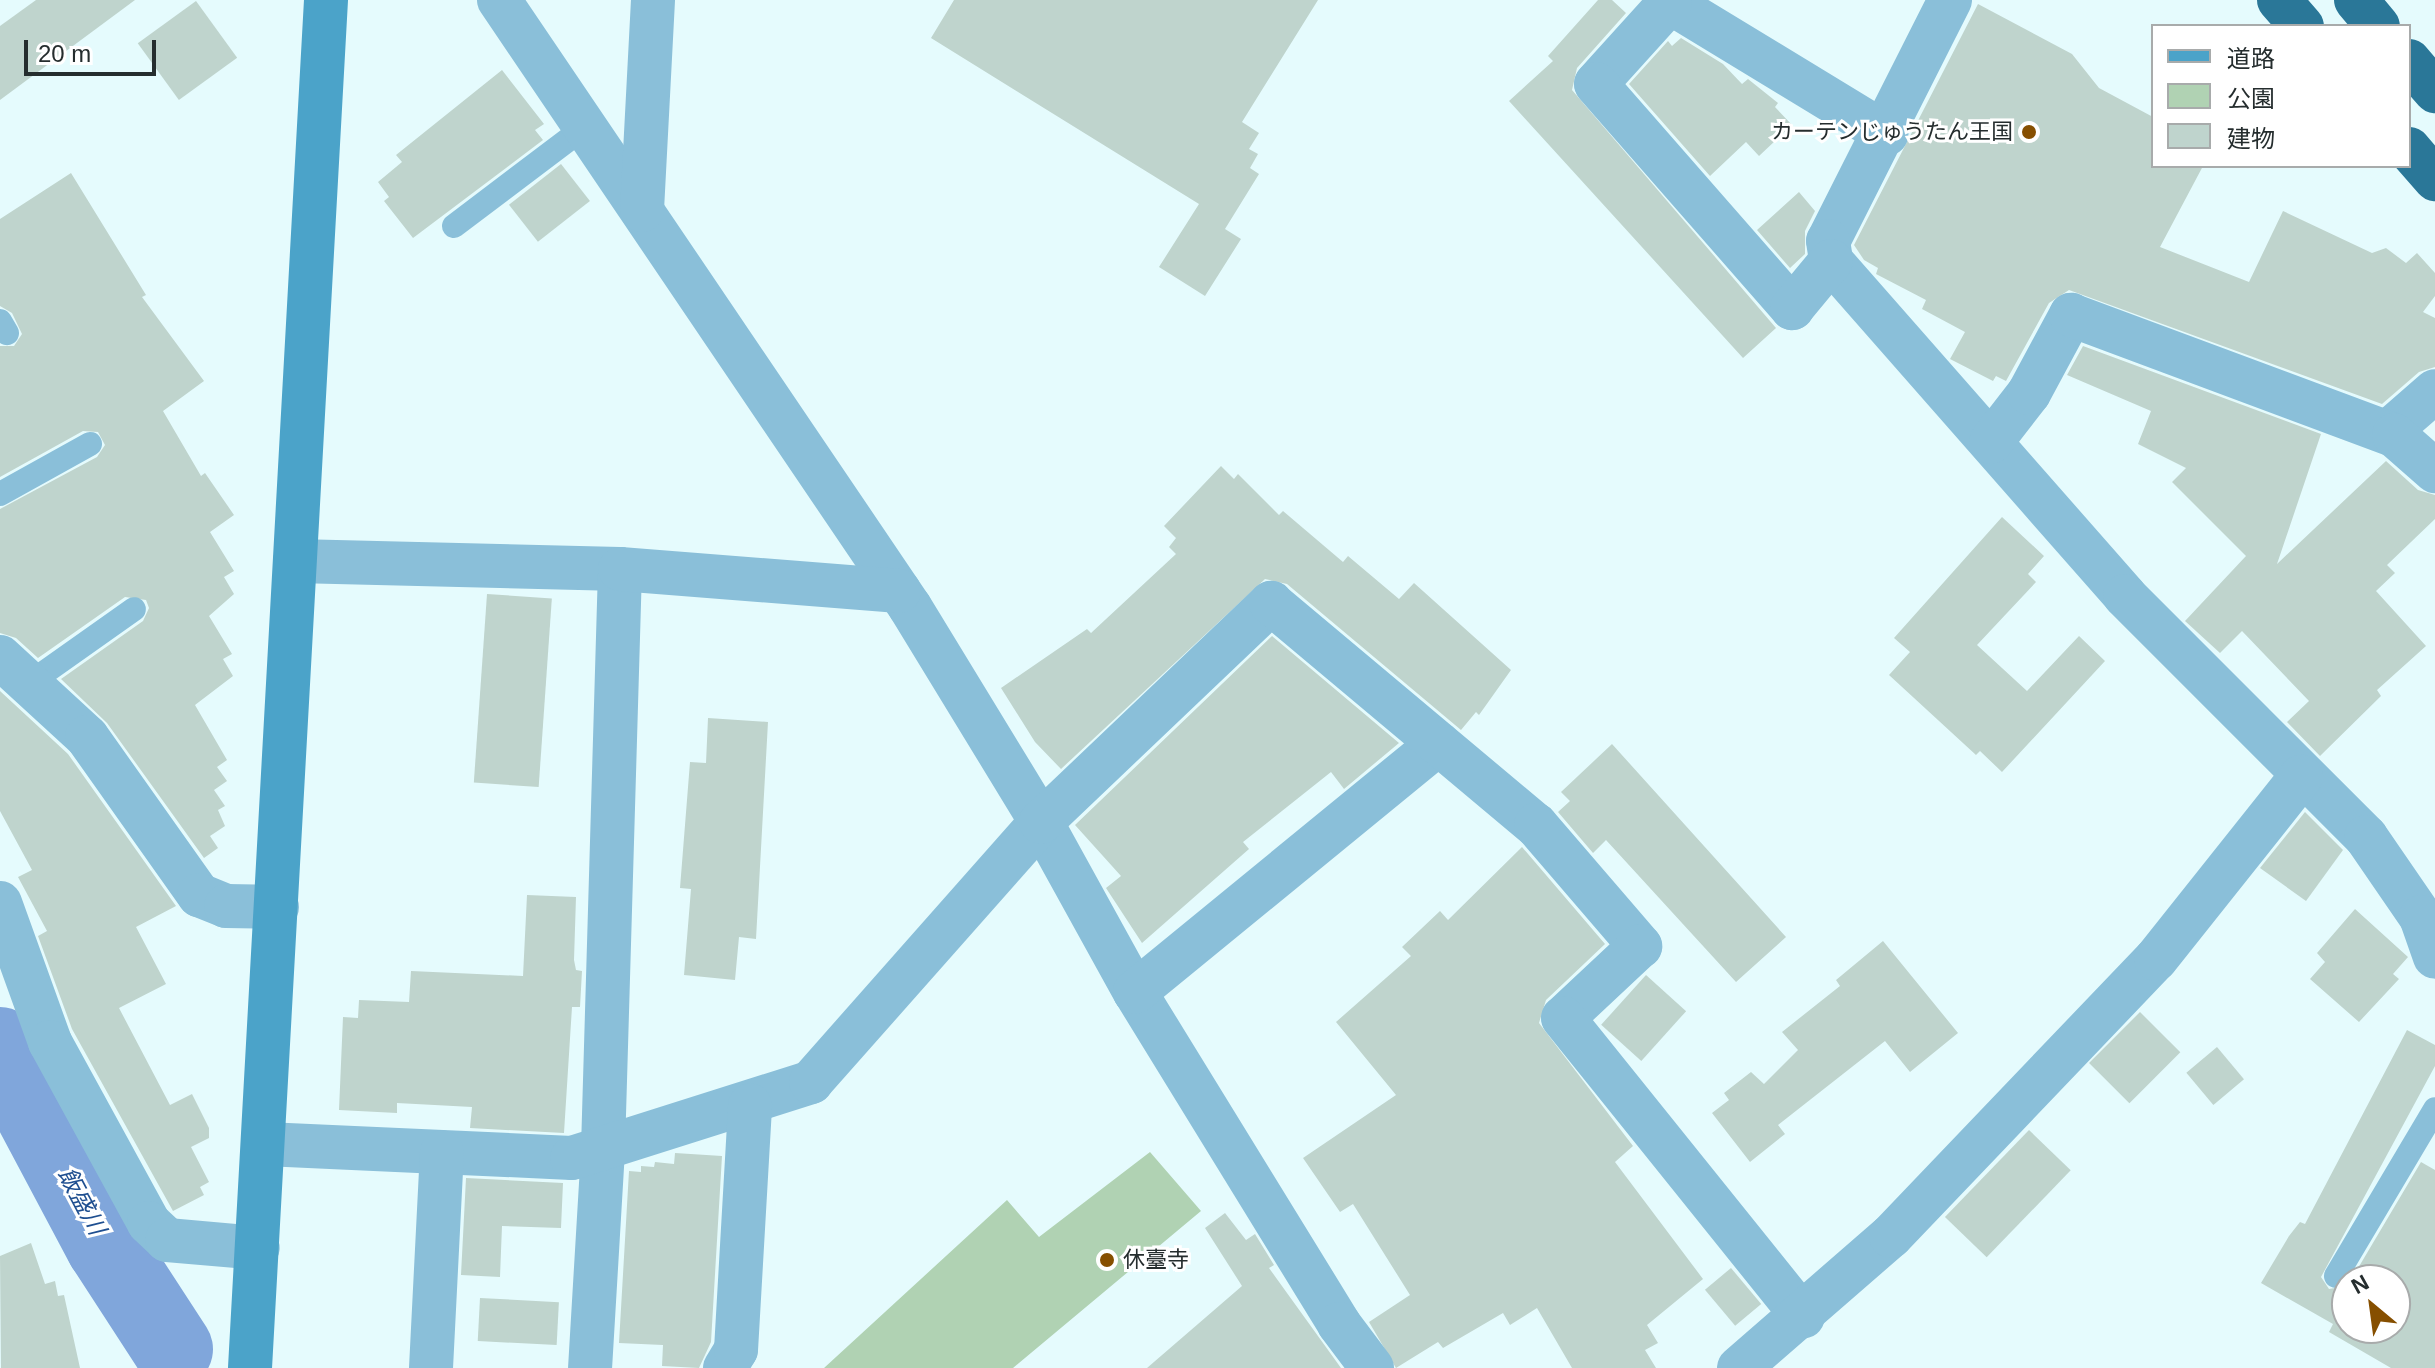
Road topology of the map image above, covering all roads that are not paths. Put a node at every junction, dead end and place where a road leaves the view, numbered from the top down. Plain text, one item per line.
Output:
1 (326, 0) edge
2 (499, 0) edge
3 (653, 0) edge
4 (1950, 0) edge
5 (2279, 0) edge
6 (2356, 0) edge
7 (1668, 1) edge
8 (2300, 24) edge
9 (2376, 24) edge
10 (2411, 63) edge
11 (2435, 91) edge
12 (585, 127) junction
13 (1886, 134) junction
14 (2411, 151) edge
15 (2435, 179) edge
16 (642, 210) junction
17 (454, 226) dead end
18 (1831, 261) junction
19 (2435, 391) edge
20 (2388, 432) junction
21 (1991, 442) junction
22 (90, 444) dead end
23 (2435, 471) edge
24 (0, 494) edge
25 (295, 561) junction
26 (620, 569) junction
27 (899, 591) junction
28 (134, 609) dead end
29 (16, 670) edge
30 (1438, 744) junction
31 (2301, 777) junction
32 (1041, 822) junction
33 (0, 903) edge
34 (277, 907) junction
35 (2435, 957) edge
36 (1135, 992) junction
37 (750, 1105) junction
38 (2435, 1109) edge
39 (265, 1144) junction
40 (603, 1150) junction
41 (442, 1152) junction
42 (258, 1248) junction
43 (2343, 1264) edge
44 (1803, 1317) junction
45 (251, 1367) edge
46 (431, 1368) edge
47 (590, 1368) edge
48 (725, 1368) edge
49 (1372, 1368) edge
50 (1739, 1368) edge

1 - 25 street
2 - 12 street
3 - 16 street
4 - 13 street
5 - 8 highway
6 - 9 highway
7 - 13 street
7 - 18 street
10 - 11 highway
12 - 16 street
12 - 17 lane
13 - 18 street
14 - 15 highway
16 - 27 street
18 - 21 street
19 - 20 street
20 - 21 street
20 - 23 street
21 - 31 street
22 - 24 lane
25 - 26 street
25 - 34 street
26 - 27 street
26 - 40 street
27 - 32 street
28 - 29 lane
29 - 34 street
30 - 32 street
30 - 36 street
30 - 44 street
31 - 35 street
31 - 44 street
32 - 36 street
32 - 37 street
33 - 42 street
34 - 39 street
36 - 49 street
37 - 40 street
37 - 48 street
38 - 43 lane
39 - 41 street
39 - 42 street
40 - 41 street
40 - 47 street
41 - 46 street
42 - 45 street
44 - 50 street

